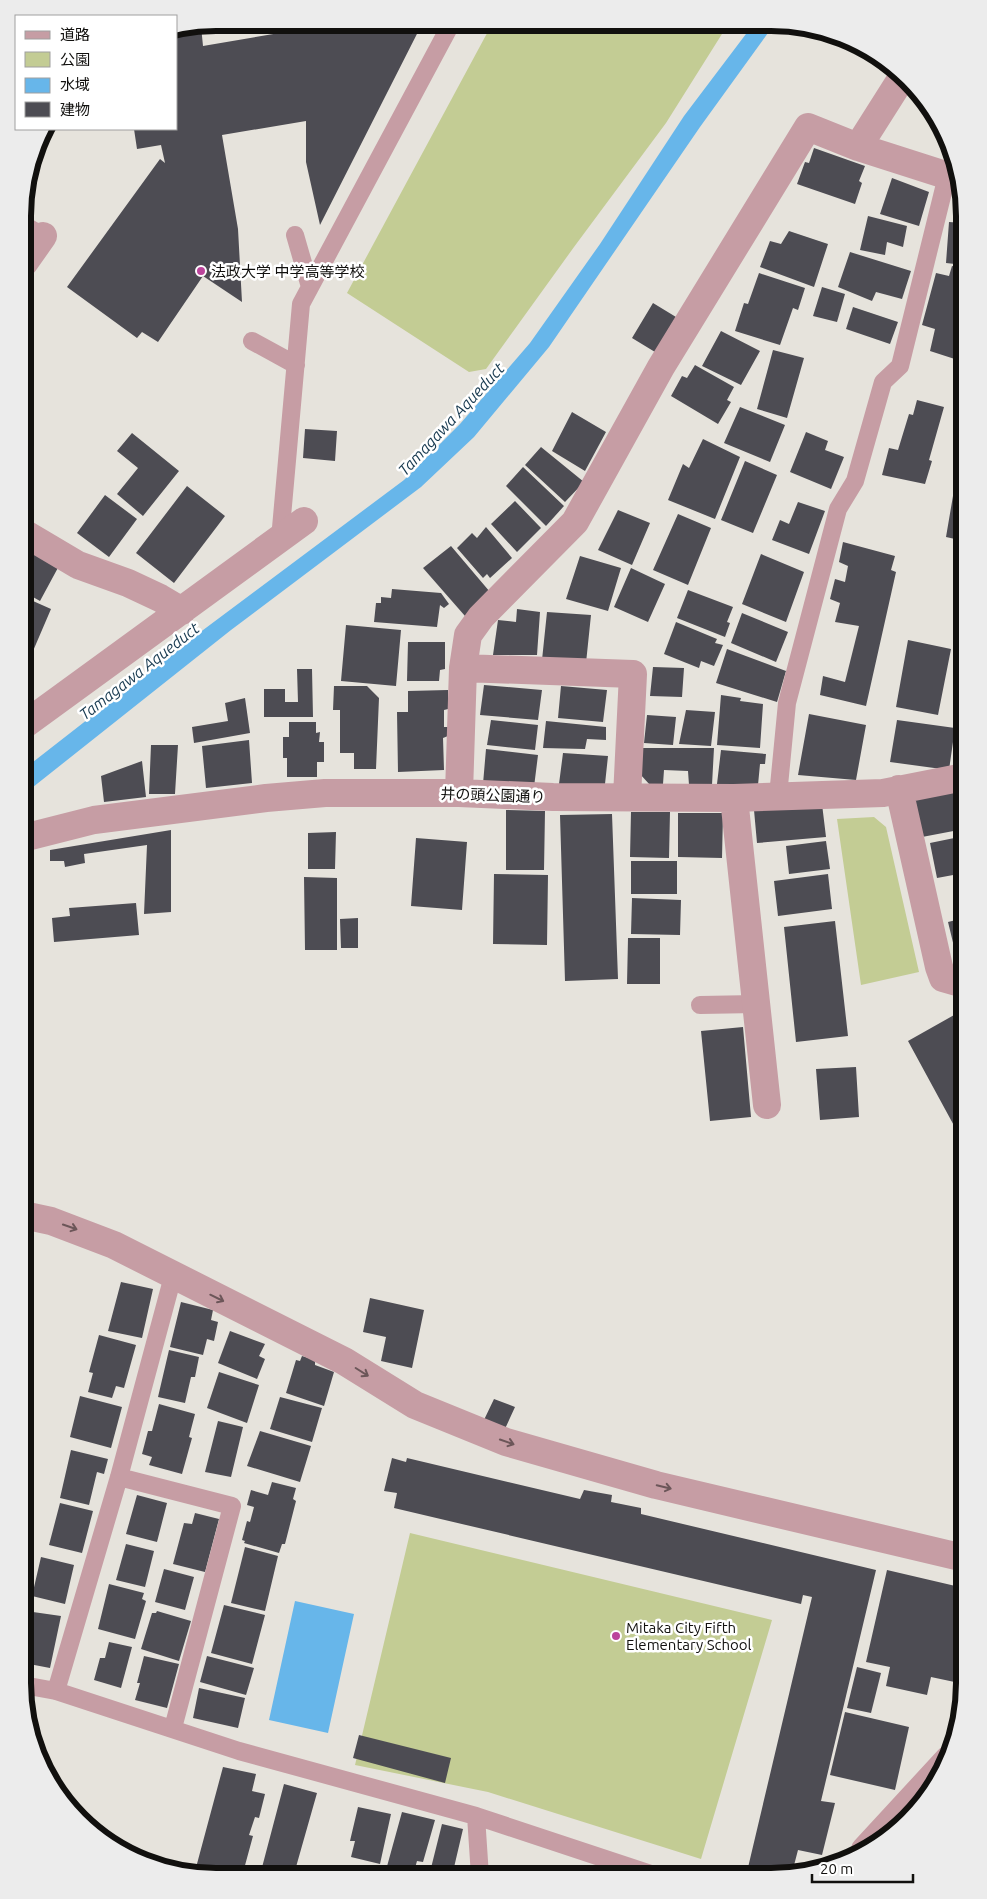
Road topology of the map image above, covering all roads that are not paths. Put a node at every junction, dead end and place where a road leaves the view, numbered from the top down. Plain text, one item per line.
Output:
1 (447, 31) edge
2 (899, 82) edge
3 (858, 147) junction
4 (951, 176) edge
5 (952, 180) edge
6 (295, 235) dead end
7 (310, 287) junction
8 (252, 341) dead end
9 (296, 365) junction
10 (304, 521) dead end
11 (31, 537) edge
12 (280, 539) junction
13 (182, 611) junction
14 (463, 668) junction
15 (31, 720) edge
16 (956, 778) edge
17 (899, 789) junction
18 (459, 793) junction
19 (778, 796) junction
20 (627, 797) junction
21 (734, 798) junction
22 (31, 836) edge
23 (956, 982) edge
24 (756, 1004) junction
25 (700, 1005) dead end
26 (766, 1105) dead end
27 (31, 1217) edge
28 (173, 1276) junction
29 (119, 1476) junction
30 (956, 1556) edge
31 (31, 1687) edge
32 (56, 1691) junction
33 (174, 1728) junction
34 (926, 1783) edge
35 (476, 1816) junction
36 (885, 1829) edge
37 (479, 1868) edge
38 (633, 1868) edge

1 - 7 lane
2 - 3 street
3 - 4 street
3 - 14 street
5 - 19 lane
6 - 7 lane
7 - 9 lane
8 - 9 lane
9 - 12 lane
10 - 12 street
11 - 13 street
12 - 13 street
13 - 15 street
14 - 18 street
14 - 20 street
16 - 17 street, 井の頭公園通り
17 - 19 street, 井の頭公園通り
17 - 23 street
18 - 20 street, 井の頭公園通り
18 - 22 street, 井の頭公園通り
19 - 21 street, 井の頭公園通り
20 - 21 street, 井の頭公園通り
21 - 24 street
24 - 25 lane
24 - 26 street
27 -> 28 street
28 - 29 lane
28 -> 30 street
29 - 32 lane
29 - 33 lane
31 - 32 lane
32 - 33 lane
33 - 35 lane
34 - 36 street
35 - 37 lane
35 - 38 lane

